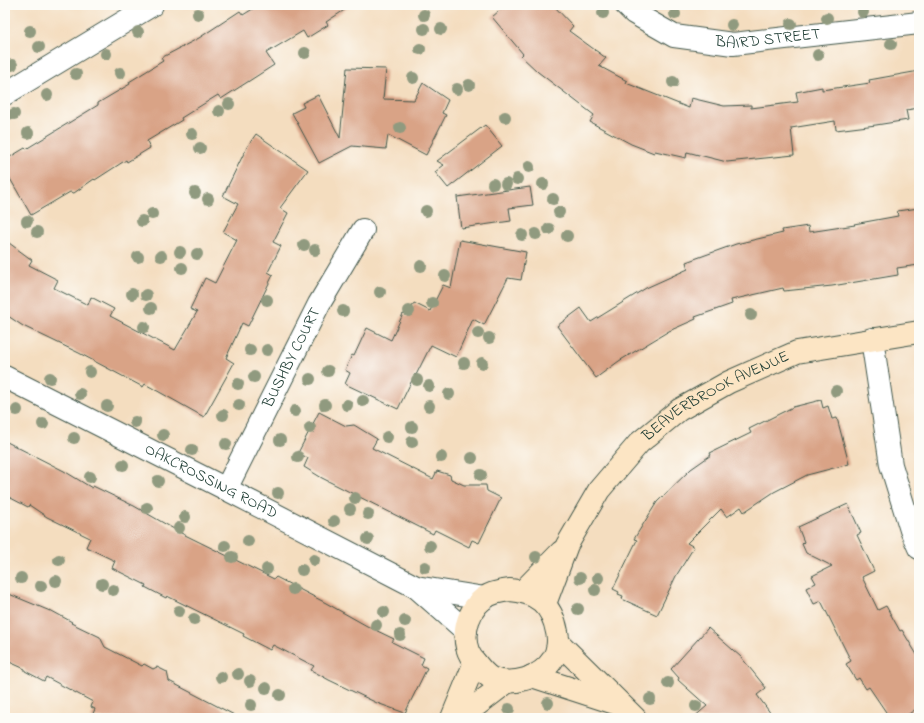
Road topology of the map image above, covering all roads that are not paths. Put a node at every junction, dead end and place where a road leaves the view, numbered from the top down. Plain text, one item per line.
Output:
1 (152, 5) edge
2 (626, 5) edge
3 (919, 23) edge
4 (5, 94) edge
5 (364, 230) dead end
6 (919, 332) edge
7 (872, 339) junction
8 (5, 377) edge
9 (226, 488) junction
10 (568, 545) junction
11 (919, 548) edge
12 (416, 588) junction
13 (523, 591) junction
14 (485, 598) junction
15 (545, 604) junction
16 (466, 631) junction
17 (558, 642) junction
18 (475, 662) junction
19 (532, 676) junction
20 (507, 682) junction
21 (629, 712) edge
22 (452, 718) edge
23 (460, 718) edge

1 - 4 street
2 - 3 street, BAIRD STREET
5 - 9 street, BUSHBY COURT
6 - 7 street, BEAVERBROOK AVENUE
7 - 10 street, BEAVERBROOK AVENUE
7 - 11 street
8 - 9 street, OAKCROSSING ROAD
9 - 12 street, OAKCROSSING ROAD
10 - 13 street, BEAVERBROOK AVENUE
10 - 15 street, BEAVERBROOK AVENUE
12 - 14 street, OAKCROSSING ROAD
12 - 16 street, OAKCROSSING ROAD
13 - 14 street
13 - 15 street
14 - 16 street
15 - 17 street
16 - 18 street
17 - 19 street
17 - 21 street
18 - 20 street
18 - 22 street
19 - 20 street
19 - 21 street
20 - 23 street

